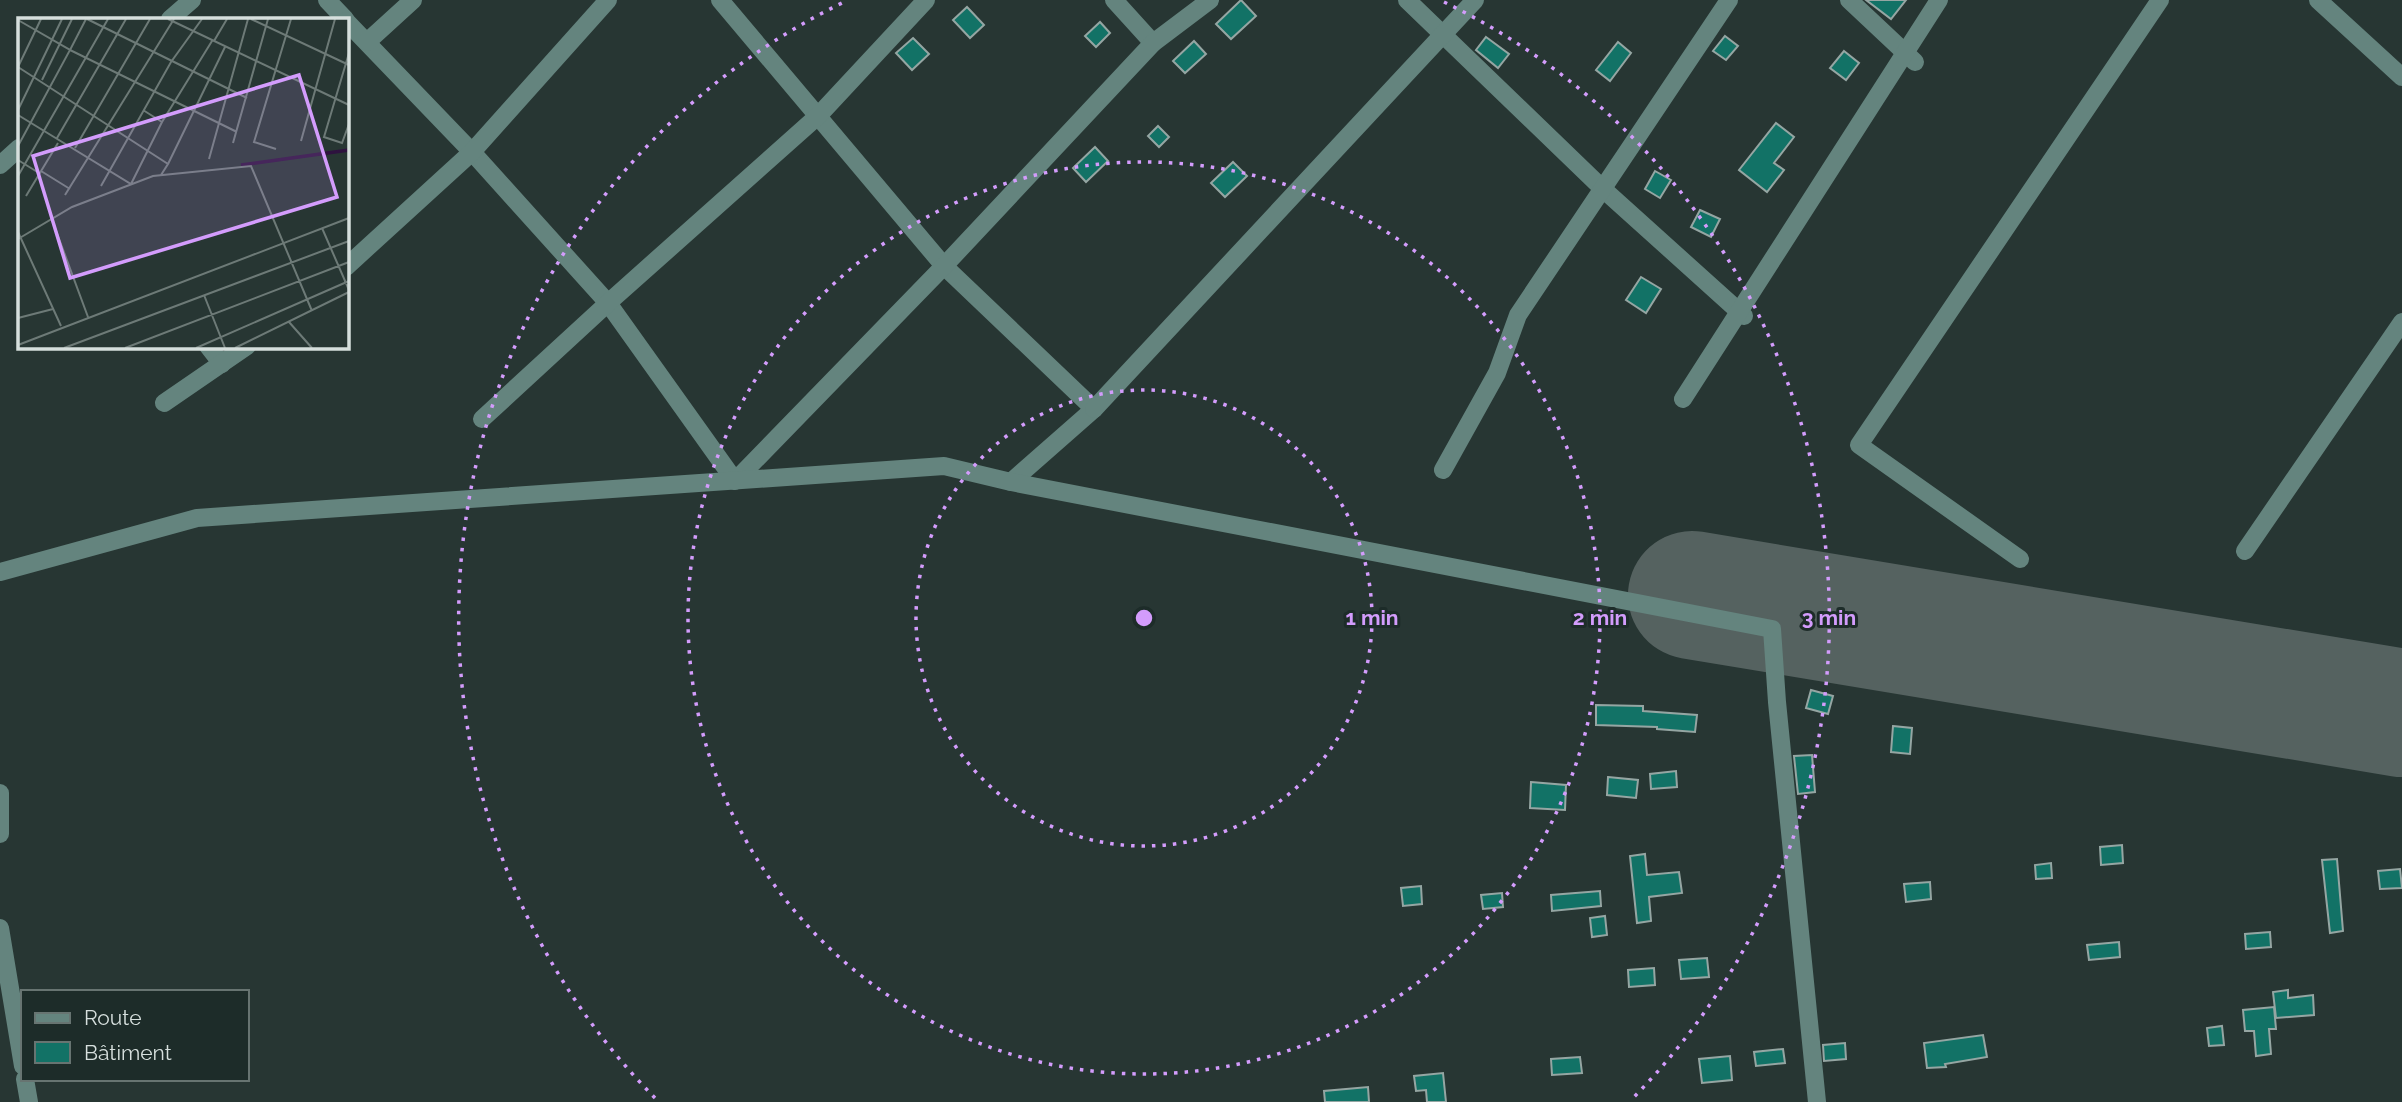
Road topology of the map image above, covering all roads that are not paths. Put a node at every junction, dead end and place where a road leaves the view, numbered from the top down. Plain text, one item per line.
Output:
1 (192, 0) edge
2 (327, 0) edge
3 (413, 0) edge
4 (608, 0) edge
5 (720, 0) edge
6 (926, 0) edge
7 (1114, 0) edge
8 (1210, 0) edge
9 (1407, 0) edge
10 (1475, 0) edge
11 (1729, 0) edge
12 (1849, 0) edge
13 (1939, 0) edge
14 (2160, 0) edge
15 (2318, 0) edge
16 (171, 18) edge
17 (344, 18) edge
18 (348, 22) edge
19 (1443, 34) junction
20 (367, 42) junction
21 (1153, 43) junction
22 (1911, 57) junction
23 (2402, 77) edge
24 (819, 115) junction
25 (472, 152) junction
26 (1603, 189) junction
27 (348, 265) edge
28 (944, 266) junction
29 (608, 303) junction
30 (1741, 314) junction
31 (2402, 322) edge
32 (210, 348) edge
33 (244, 348) edge
34 (222, 364) junction
35 (1683, 399) dead end
36 (164, 403) dead end
37 (1094, 410) junction
38 (482, 419) dead end
39 (1443, 470) dead end
40 (735, 481) junction
41 (1012, 482) junction
42 (2245, 551) dead end
43 (2020, 559) dead end
44 (0, 572) edge
45 (0, 793) edge
46 (0, 834) edge
47 (0, 928) edge
48 (21, 1054) edge
49 (25, 1081) edge
50 (29, 1102) edge
51 (1817, 1102) edge

1 - 16 street
2 - 17 street
3 - 20 street
4 - 25 street
5 - 24 street
6 - 24 street
7 - 21 street
8 - 21 street
9 - 19 street
10 - 19 street
11 - 26 street
12 - 22 street
13 - 22 street
14 - 43 street
15 - 23 street
18 - 20 street
19 - 26 street
19 - 37 street
20 - 25 street
21 - 28 street
22 - 30 street
24 - 28 street
24 - 29 street
25 - 27 street
25 - 29 street
26 - 30 street
26 - 39 street
28 - 37 street
28 - 40 street
29 - 38 street
29 - 40 street
30 - 35 street
31 - 42 street
32 - 34 street
33 - 34 street
34 - 36 street
37 - 41 street
40 - 41 street
40 - 44 street
41 - 51 street
45 - 46 street
47 - 48 street
49 - 50 street

